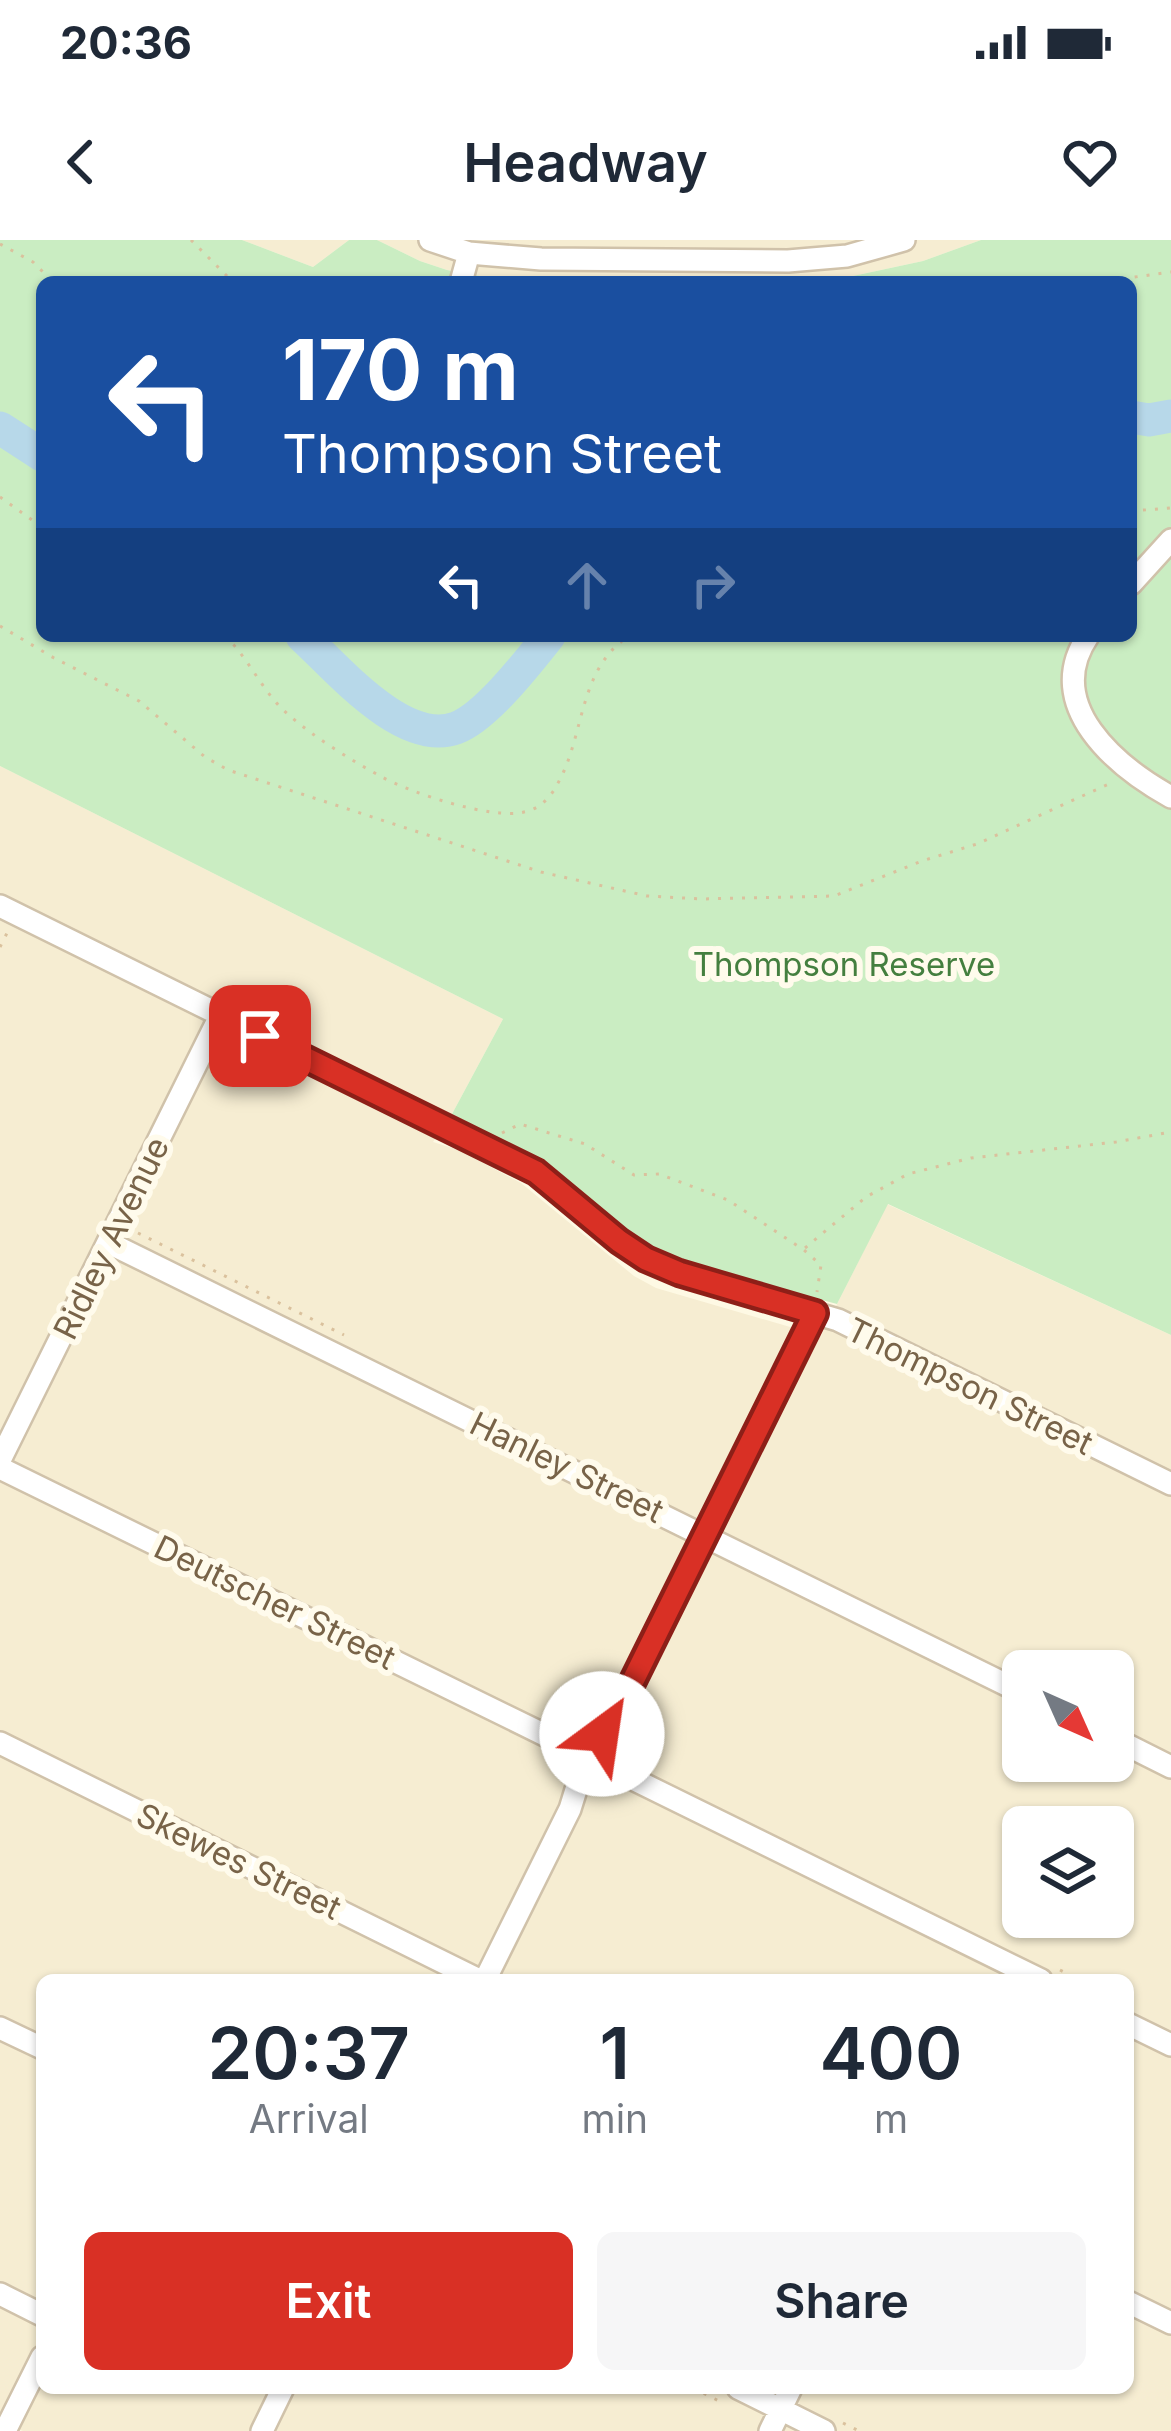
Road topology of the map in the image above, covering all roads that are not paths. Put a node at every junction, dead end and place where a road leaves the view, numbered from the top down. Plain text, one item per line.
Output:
1 (430, 240) edge
2 (904, 240) edge
3 (469, 253) junction
4 (462, 276) edge
5 (1171, 540) edge
6 (1137, 577) edge
7 (1084, 642) edge
8 (1171, 797) edge
9 (1, 913) edge
10 (220, 1016) junction
11 (109, 1243) junction
12 (815, 1313) junction
13 (0, 1464) edge
14 (1171, 1484) edge
15 (705, 1534) junction
16 (1002, 1682) edge
17 (0, 1743) edge
18 (1134, 1748) edge
19 (594, 1760) junction
20 (1171, 1766) edge
21 (1000, 1971) edge
22 (470, 1974) edge
23 (485, 1974) edge
24 (1134, 2027) edge
25 (0, 2028) edge
26 (36, 2045) edge
27 (1171, 2045) edge
28 (0, 2294) edge
29 (1134, 2305) edge
30 (36, 2311) edge
31 (1171, 2323) edge
32 (36, 2369) edge
33 (280, 2394) edge
34 (750, 2394) edge
35 (788, 2394) edge
36 (781, 2409) junction
37 (5, 2431) edge
38 (262, 2431) edge
39 (770, 2431) edge
40 (824, 2431) edge

1 - 3 street
2 - 3 street
3 - 4 street
5 - 6 street
7 - 8 street
9 - 10 street, Thompson Street
10 - 11 street, Ridley Avenue
10 - 12 street, Thompson Street
11 - 13 street, Ridley Avenue
11 - 15 street, Hanley Street
12 - 14 street, Thompson Street
12 - 15 street
13 - 19 street, Deutscher Street
15 - 16 street, Hanley Street
15 - 19 street
17 - 22 street, Skewes Street
18 - 20 street
19 - 21 street, Deutscher Street
19 - 23 street
24 - 27 street
25 - 26 street
28 - 30 street
29 - 31 street
32 - 37 street
33 - 38 street
34 - 36 street
35 - 36 street
36 - 39 street
36 - 40 street

